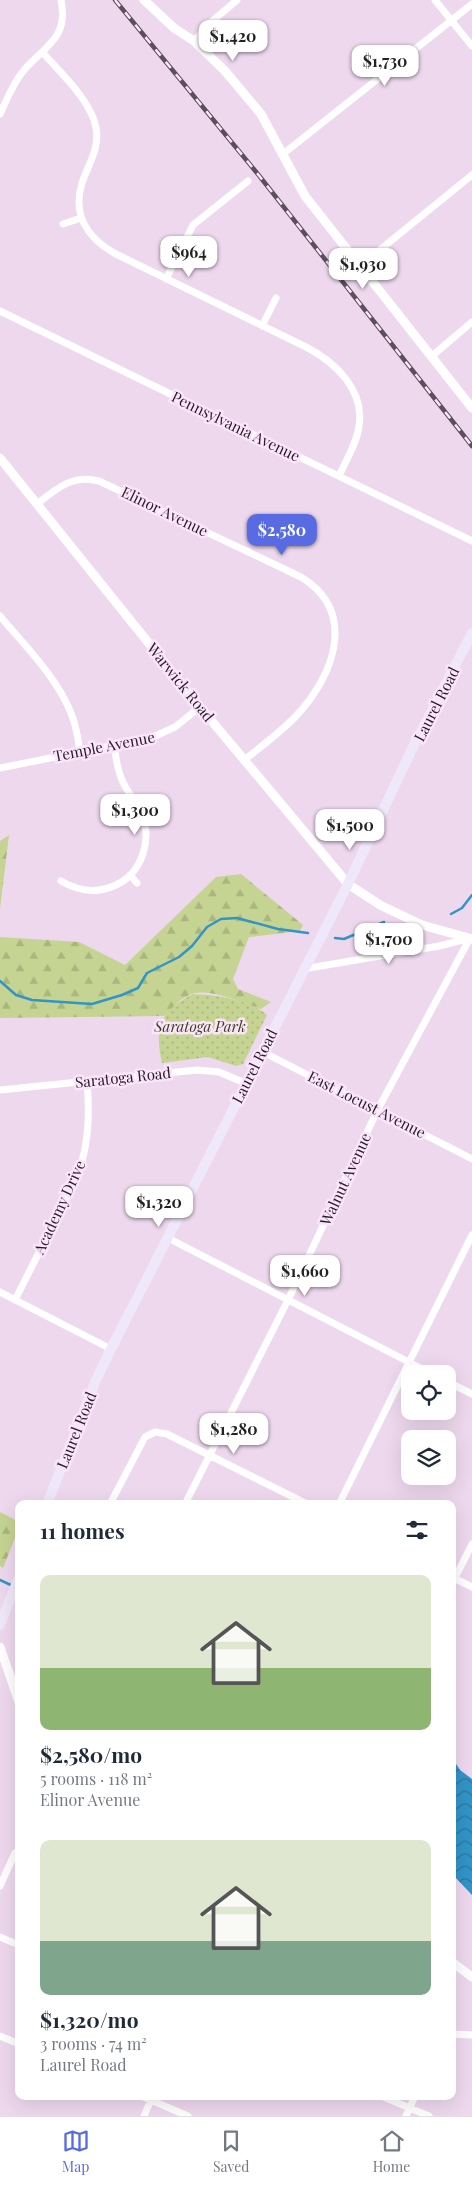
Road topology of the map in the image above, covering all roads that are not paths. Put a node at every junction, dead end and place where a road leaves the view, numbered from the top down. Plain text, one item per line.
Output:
1 (61, 0) edge
2 (144, 0) edge
3 (236, 0) edge
4 (435, 0) edge
5 (472, 4) edge
6 (451, 20) junction
7 (194, 41) junction
8 (472, 46) edge
9 (43, 53) junction
10 (0, 114) edge
11 (283, 154) junction
12 (472, 176) edge
13 (248, 181) dead end
14 (81, 218) junction
15 (63, 224) dead end
16 (360, 266) junction
17 (166, 278) junction
18 (276, 298) dead end
19 (0, 311) edge
20 (472, 322) edge
21 (262, 326) junction
22 (432, 356) junction
23 (472, 408) edge
24 (0, 458) edge
25 (338, 476) junction
26 (37, 504) junction
27 (472, 541) edge
28 (0, 616) edge
29 (472, 633) edge
30 (200, 707) junction
31 (114, 746) junction
32 (80, 751) junction
33 (244, 760) junction
34 (0, 768) edge
35 (130, 875) junction
36 (61, 881) dead end
37 (136, 883) dead end
38 (348, 884) junction
39 (471, 938) edge
40 (303, 969) junction
41 (261, 1051) junction
42 (86, 1081) junction
43 (245, 1083) junction
44 (0, 1090) edge
45 (378, 1109) junction
46 (472, 1159) edge
47 (472, 1235) edge
48 (168, 1238) junction
49 (0, 1292) edge
50 (15, 1300) junction
51 (288, 1300) junction
52 (111, 1348) junction
53 (410, 1362) junction
54 (416, 1365) edge
55 (456, 1386) edge
56 (472, 1394) edge
57 (210, 1455) junction
58 (49, 1500) edge
59 (112, 1500) edge
60 (187, 1500) edge
61 (299, 1500) edge
62 (341, 1500) edge
63 (472, 1544) edge
64 (456, 1574) edge
65 (456, 1581) edge
66 (15, 1587) edge
67 (472, 1587) edge
68 (0, 1625) edge
69 (0, 1647) edge
70 (15, 1690) edge
71 (15, 1853) dead end
72 (0, 1886) edge
73 (0, 1937) edge
74 (15, 1943) edge
75 (456, 1965) edge
76 (472, 1977) edge
77 (456, 2034) edge
78 (472, 2035) edge
79 (0, 2036) edge
80 (15, 2042) edge
81 (150, 2100) edge
82 (155, 2100) edge
83 (391, 2100) edge
84 (413, 2100) edge
85 (410, 2108) junction
86 (144, 2116) edge
87 (188, 2116) edge
88 (406, 2116) edge
89 (429, 2116) edge

1 - 9 street
2 - 7 street
3 - 7 street
4 - 6 street
5 - 6 street
6 - 8 street
6 - 11 street
7 - 11 street
9 - 10 street
9 - 14 street
11 - 16 street
12 - 16 street
13 - 17 street
14 - 15 street
14 - 17 street
16 - 22 street
17 - 21 street
18 - 21 street
19 - 25 street, Pennsylvania Avenue
20 - 22 street
21 - 25 street
22 - 23 street
24 - 26 street, Warwick Road
25 - 27 street, Pennsylvania Avenue
26 - 30 street, Warwick Road
26 - 33 street, Elinor Avenue
28 - 32 street
29 - 38 main road, Laurel Road
30 - 31 street, Temple Avenue
30 - 33 street, Warwick Road
31 - 32 street, Temple Avenue
31 - 35 street
32 - 34 street, Temple Avenue
33 - 38 street, Warwick Road
35 - 36 street
35 - 37 street
38 - 39 street, Warwick Road
38 - 40 main road, Laurel Road
39 - 40 street
39 - 45 street, Walnut Avenue
40 - 41 main road, Laurel Road
41 - 43 main road, Laurel Road
41 - 45 street, East Locust Avenue
42 - 43 street, Saratoga Road
42 - 44 street, Saratoga Road
42 - 50 street, Academy Drive
43 - 48 main road, Laurel Road
45 - 46 street, East Locust Avenue
45 - 51 street, Walnut Avenue
47 - 53 street
48 - 51 street
48 - 52 main road, Laurel Road
49 - 50 street
50 - 52 street
51 - 53 street
51 - 57 street, Walnut Avenue
52 - 58 main road, Laurel Road
53 - 54 street
53 - 62 street
55 - 56 street
57 - 59 street
57 - 60 street, Walnut Avenue
57 - 61 street
63 - 64 street
65 - 67 street
66 - 68 main road
69 - 70 street
71 - 72 street
73 - 74 street
75 - 76 street
77 - 78 street
79 - 80 street
81 - 86 street
82 - 87 street
83 - 85 street
84 - 85 street
85 - 88 street
85 - 89 street

